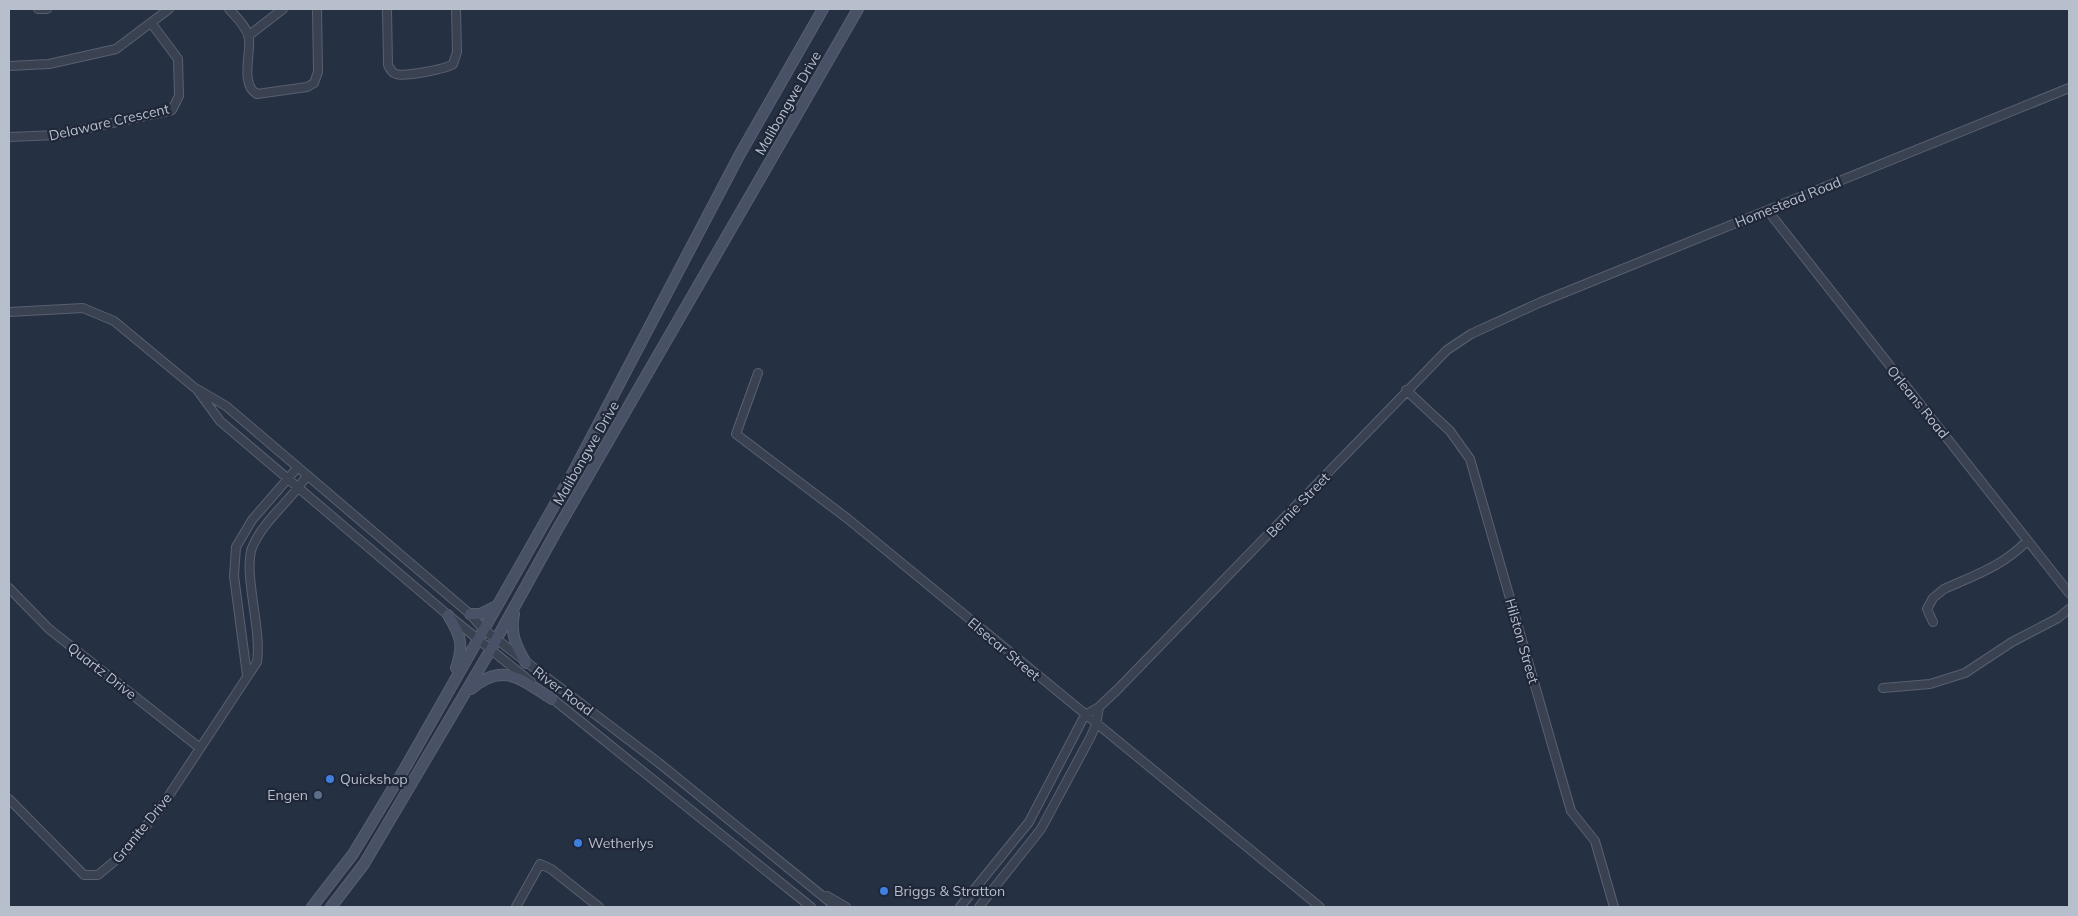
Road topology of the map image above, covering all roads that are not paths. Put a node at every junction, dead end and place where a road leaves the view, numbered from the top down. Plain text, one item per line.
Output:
1 (38, 9) edge
2 (47, 9) edge
3 (169, 9) edge
4 (229, 9) edge
5 (283, 9) edge
6 (318, 9) edge
7 (387, 9) edge
8 (456, 9) edge
9 (823, 9) edge
10 (858, 9) edge
11 (152, 24) junction
12 (248, 36) junction
13 (9, 66) edge
14 (2069, 88) edge
15 (9, 137) edge
16 (1768, 210) junction
17 (9, 312) edge
18 (1507, 316) joint
19 (758, 373) dead end
20 (195, 388) junction
21 (1406, 390) junction
22 (298, 467) junction
23 (308, 475) junction
24 (289, 479) junction
25 (300, 487) junction
26 (2027, 540) junction
27 (9, 588) edge
28 (2069, 593) edge
29 (496, 606) junction
30 (516, 606) junction
31 (2069, 610) edge
32 (470, 614) junction
33 (448, 615) junction
34 (1933, 622) dead end
35 (483, 629) junction
36 (478, 639) junction
37 (494, 644) junction
38 (526, 663) junction
39 (247, 675) junction
40 (1883, 688) dead end
41 (450, 689) junction
42 (464, 695) junction
43 (552, 699) junction
44 (1099, 707) junction
45 (1085, 715) junction
46 (1096, 724) junction
47 (200, 748) junction
48 (9, 799) edge
49 (816, 891) junction
50 (312, 907) edge
51 (331, 907) edge
52 (516, 907) edge
53 (599, 907) edge
54 (811, 907) edge
55 (836, 907) edge
56 (846, 907) edge
57 (960, 907) edge
58 (979, 907) edge
59 (1320, 907) edge
60 (1614, 907) edge

1 - 2 street
3 - 11 street
4 - 12 street
5 - 12 street
6 - 12 street
7 - 8 street
9 - 29 main road, Malibongwe Drive
10 - 30 main road, Malibongwe Drive
11 - 13 street
11 - 15 street, Delaware Crescent
14 - 16 street, Homestead Road
16 - 18 street, Homestead Road
16 - 26 street, Orleans Road
17 - 20 street
18 - 21 street, Bernie Street
19 - 45 street, Elsecar Street
20 - 22 street, River Road
20 - 24 street, River Road
21 - 44 street, Bernie Street
21 - 60 street, Hilston Street
22 - 23 street, River Road
22 - 24 street
23 - 25 street, Granite Drive
23 - 32 street, River Road
24 - 25 street, River Road
24 - 39 street
25 - 33 street, River Road
25 - 39 street, Granite Drive
26 - 28 street, Orleans Road
26 - 34 street
27 - 47 street, Quartz Drive
29 - 32 main road
29 - 35 main road, Malibongwe Drive
30 - 37 main road, Malibongwe Drive
30 - 38 main road
31 - 40 street
32 - 35 street, River Road
33 - 36 street, River Road
33 - 41 main road
35 - 36 main road, Malibongwe Drive
35 - 37 street, River Road
36 - 37 street, River Road
36 - 41 main road, Malibongwe Drive
37 - 38 street, River Road
37 - 42 main road, Malibongwe Drive
37 - 43 street, River Road
38 - 49 street, River Road
39 - 47 street, Granite Drive
41 - 50 main road, Malibongwe Drive
42 - 43 main road
42 - 51 main road, Malibongwe Drive
43 - 54 street, River Road
44 - 45 street, Bernie Street
44 - 46 street
45 - 46 street, Elsecar Street
45 - 57 street
46 - 58 street
46 - 59 street, Elsecar Street
47 - 48 street, Granite Drive
49 - 55 street, River Road
49 - 56 street
52 - 53 street

